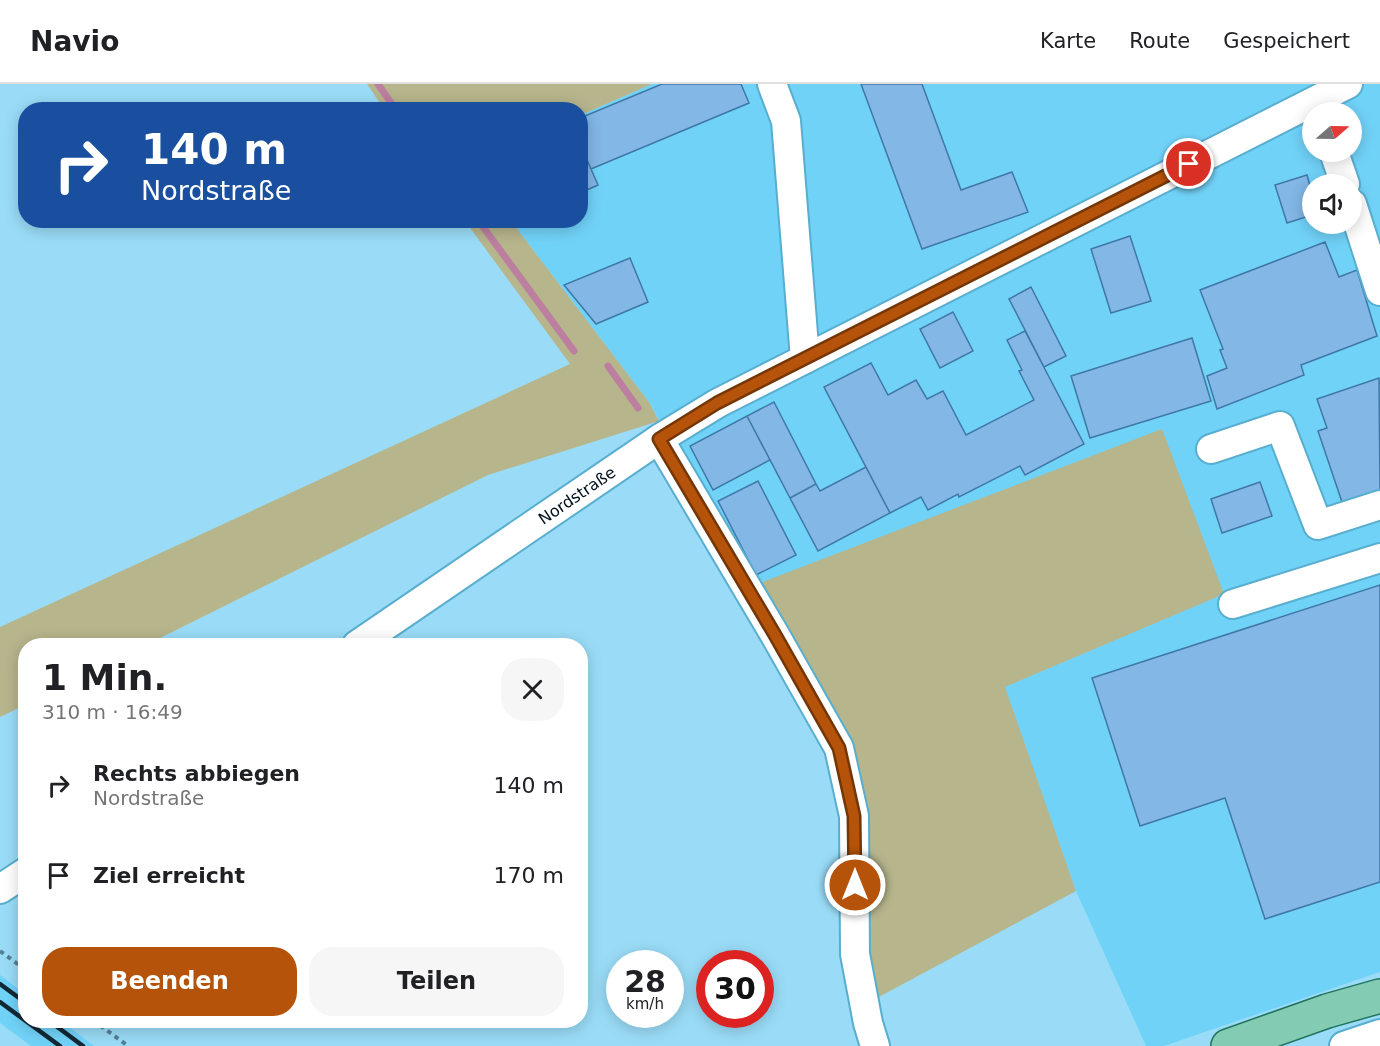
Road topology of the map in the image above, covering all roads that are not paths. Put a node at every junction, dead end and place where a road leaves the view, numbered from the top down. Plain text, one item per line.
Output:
1 (772, 84) edge
2 (1348, 84) edge
3 (1325, 102) edge
4 (1302, 115) edge
5 (1362, 234) edge
6 (1380, 291) edge
7 (805, 359) junction
8 (659, 439) junction
9 (1211, 449) dead end
10 (1380, 505) edge
11 (1380, 558) edge
12 (1233, 604) dead end
13 (367, 638) edge
14 (18, 877) edge
15 (0, 889) edge
16 (1380, 996) edge
17 (1380, 1035) edge
18 (875, 1046) edge
19 (1228, 1046) edge
20 (1344, 1046) edge

1 - 7 street
2 - 3 street, Nordstraße
4 - 7 street, Nordstraße
5 - 6 street
7 - 8 street, Nordstraße
8 - 13 street, Nordstraße
8 - 18 street
9 - 10 street
11 - 12 street
14 - 15 street
16 - 19 main road
17 - 20 street

